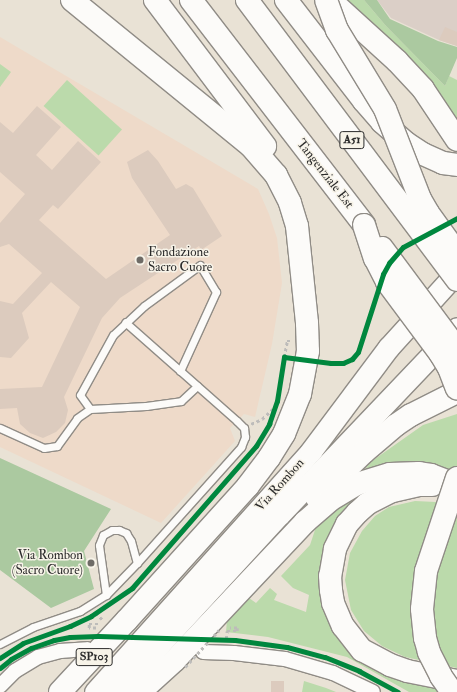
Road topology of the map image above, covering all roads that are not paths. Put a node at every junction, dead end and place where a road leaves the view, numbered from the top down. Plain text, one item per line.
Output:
1 (72, 0) edge
2 (155, 0) edge
3 (191, 0) edge
4 (246, 0) edge
5 (286, 0) edge
6 (326, 0) edge
7 (330, 0) edge
8 (457, 140) edge
9 (457, 165) edge
10 (364, 225) junction
11 (457, 253) edge
12 (457, 272) edge
13 (457, 280) edge
14 (125, 322) junction
15 (307, 323) junction
16 (457, 328) edge
17 (457, 349) edge
18 (180, 370) junction
19 (197, 386) junction
20 (457, 389) edge
21 (457, 392) edge
22 (90, 409) junction
23 (0, 428) edge
24 (457, 478) edge
25 (457, 486) edge
26 (137, 563) junction
27 (106, 595) junction
28 (223, 618) junction
29 (127, 620) junction
30 (0, 644) edge
31 (201, 645) road end
32 (87, 649) dead end
33 (180, 663) junction
34 (457, 681) edge
35 (0, 686) edge
36 (60, 692) edge
37 (74, 692) edge
38 (95, 692) edge
39 (116, 692) edge
40 (140, 692) edge
41 (147, 692) edge
42 (373, 692) edge
43 (452, 692) edge

1 - 15 highway
2 - 15 highway
3 - 10 highway, Tangenziale Est
4 - 13 highway, A51, bridge
5 - 9 highway
6 - 11 highway, bridge
7 - 8 highway
10 - 17 highway, Tangenziale Est, bridge
10 - 20 highway, bridge
12 - 38 main road, Via Rombon
14 - 18 lane
14 - 18 lane
14 - 22 lane
15 - 29 highway
16 - 39 main road, Via Rombon
18 - 19 lane
19 - 22 lane
19 - 26 lane
21 - 28 highway
22 - 23 lane
24 - 43 highway, bridge
25 - 28 highway
25 - 34 highway
26 - 27 lane
26 - 27 lane
27 - 30 lane
28 - 33 highway
29 - 36 highway, SP103
29 - 37 main road
31 - 42 street
32 - 35 street
33 - 40 highway
33 - 41 highway

